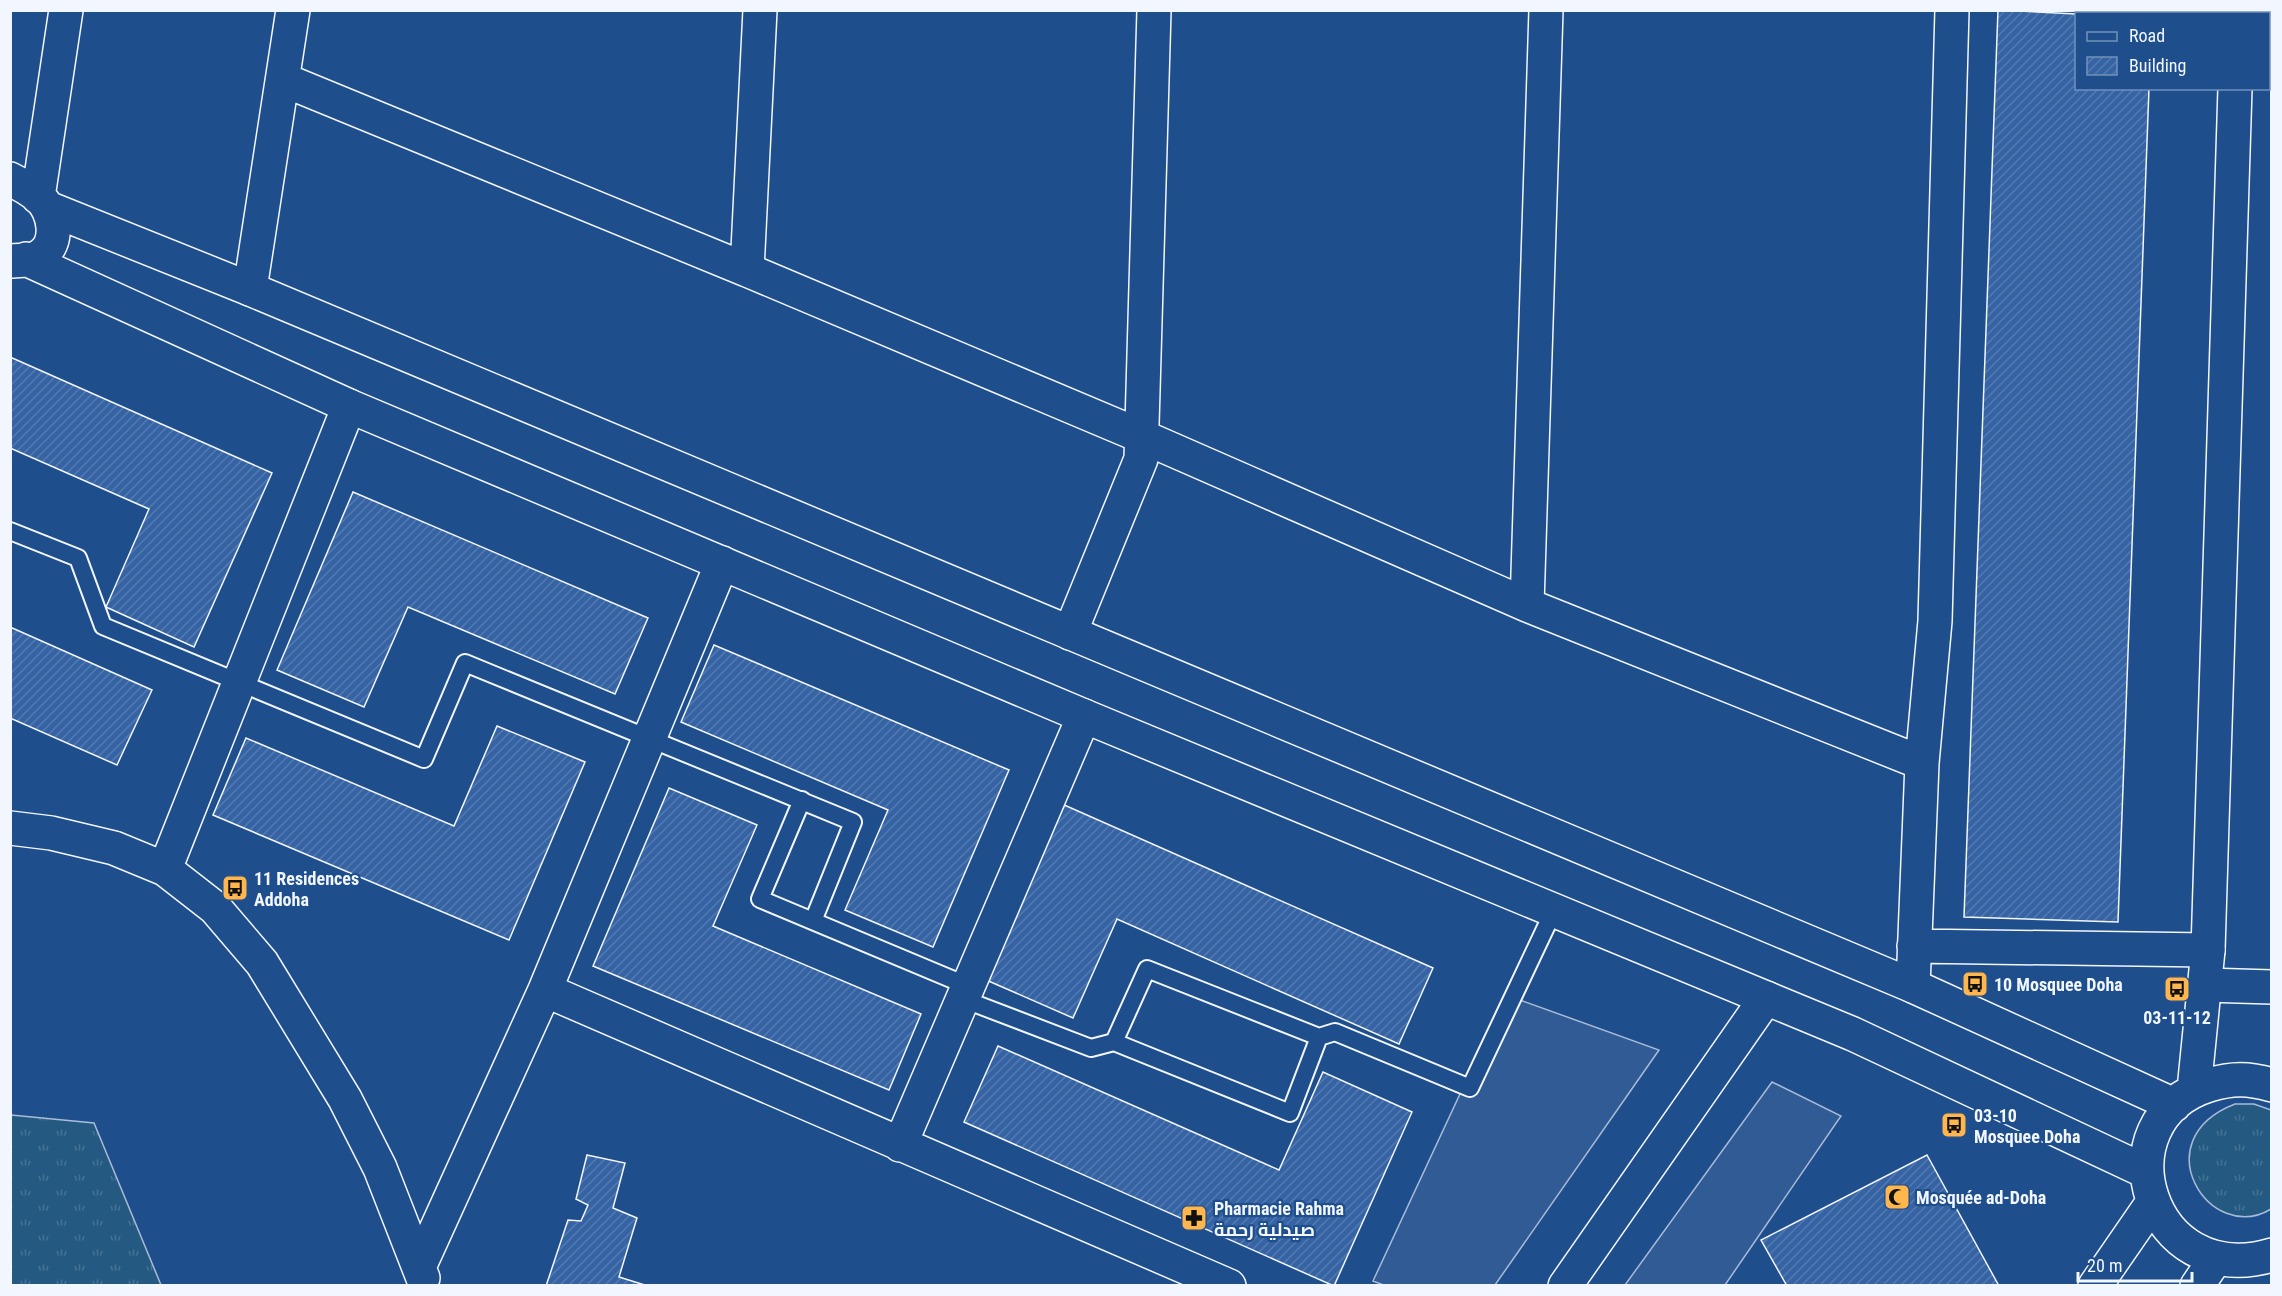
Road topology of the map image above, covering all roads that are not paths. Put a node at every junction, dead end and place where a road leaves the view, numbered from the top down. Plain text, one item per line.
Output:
1 (66, 10) edge
2 (293, 10) edge
3 (760, 10) edge
4 (1154, 10) edge
5 (1546, 10) edge
6 (1952, 10) edge
7 (284, 80) junction
8 (2235, 90) edge
9 (10, 179) edge
10 (43, 202) junction
11 (18, 260) edge
12 (747, 270) junction
13 (250, 289) junction
14 (349, 406) junction
15 (1141, 436) junction
16 (10, 531) edge
17 (722, 563) junction
18 (1527, 605) junction
19 (1070, 633) junction
20 (239, 683) junction
21 (1084, 716) junction
22 (650, 737) junction
23 (1922, 763) junction
24 (801, 800) junction
25 (10, 828) edge
26 (165, 869) junction
27 (1554, 910) junction
28 (813, 921) junction
29 (1914, 946) junction
30 (2208, 950) junction
31 (2205, 985) junction
32 (1913, 986) junction
33 (2271, 987) edge
34 (545, 990) junction
35 (966, 992) junction
36 (1766, 998) junction
37 (1318, 1037) junction
38 (1114, 1042) junction
39 (2271, 1084) edge
40 (2184, 1097) junction
41 (900, 1145) junction
42 (2150, 1187) junction
43 (2271, 1255) edge
44 (2216, 1258) junction
45 (422, 1275) edge
46 (1229, 1286) edge
47 (1565, 1286) edge
48 (2095, 1286) edge
49 (2197, 1286) edge

1 - 10 street
2 - 7 street
3 - 12 street
4 - 15 street
5 - 18 street
6 - 23 street
7 - 12 street
7 - 13 street
8 - 30 street
9 - 10 street
10 - 11 street
10 - 13 street
11 - 14 street
12 - 15 street
13 - 19 street
14 - 17 street
14 - 20 street
15 - 18 street
15 - 19 street
16 - 20 lane
17 - 21 street
17 - 22 street
18 - 23 street
19 - 32 street
20 - 22 lane
20 - 26 street
21 - 27 street
21 - 35 street
22 - 24 lane
22 - 34 street
23 - 29 street
24 - 28 lane
24 - 28 lane
25 - 26 street
26 - 45 street
27 - 36 street
27 - 37 lane
28 - 35 lane
29 - 30 street
29 - 32 street
30 - 31 street
31 - 33 street
31 - 40 street
32 - 40 street
34 - 41 street
34 - 45 street
35 - 38 lane
35 - 41 street
36 - 42 street
36 - 47 street
37 - 38 lane
37 - 38 lane
39 - 40 street
40 - 42 street
41 - 46 street
42 - 44 street
42 - 48 street
43 - 44 street
44 - 49 street

